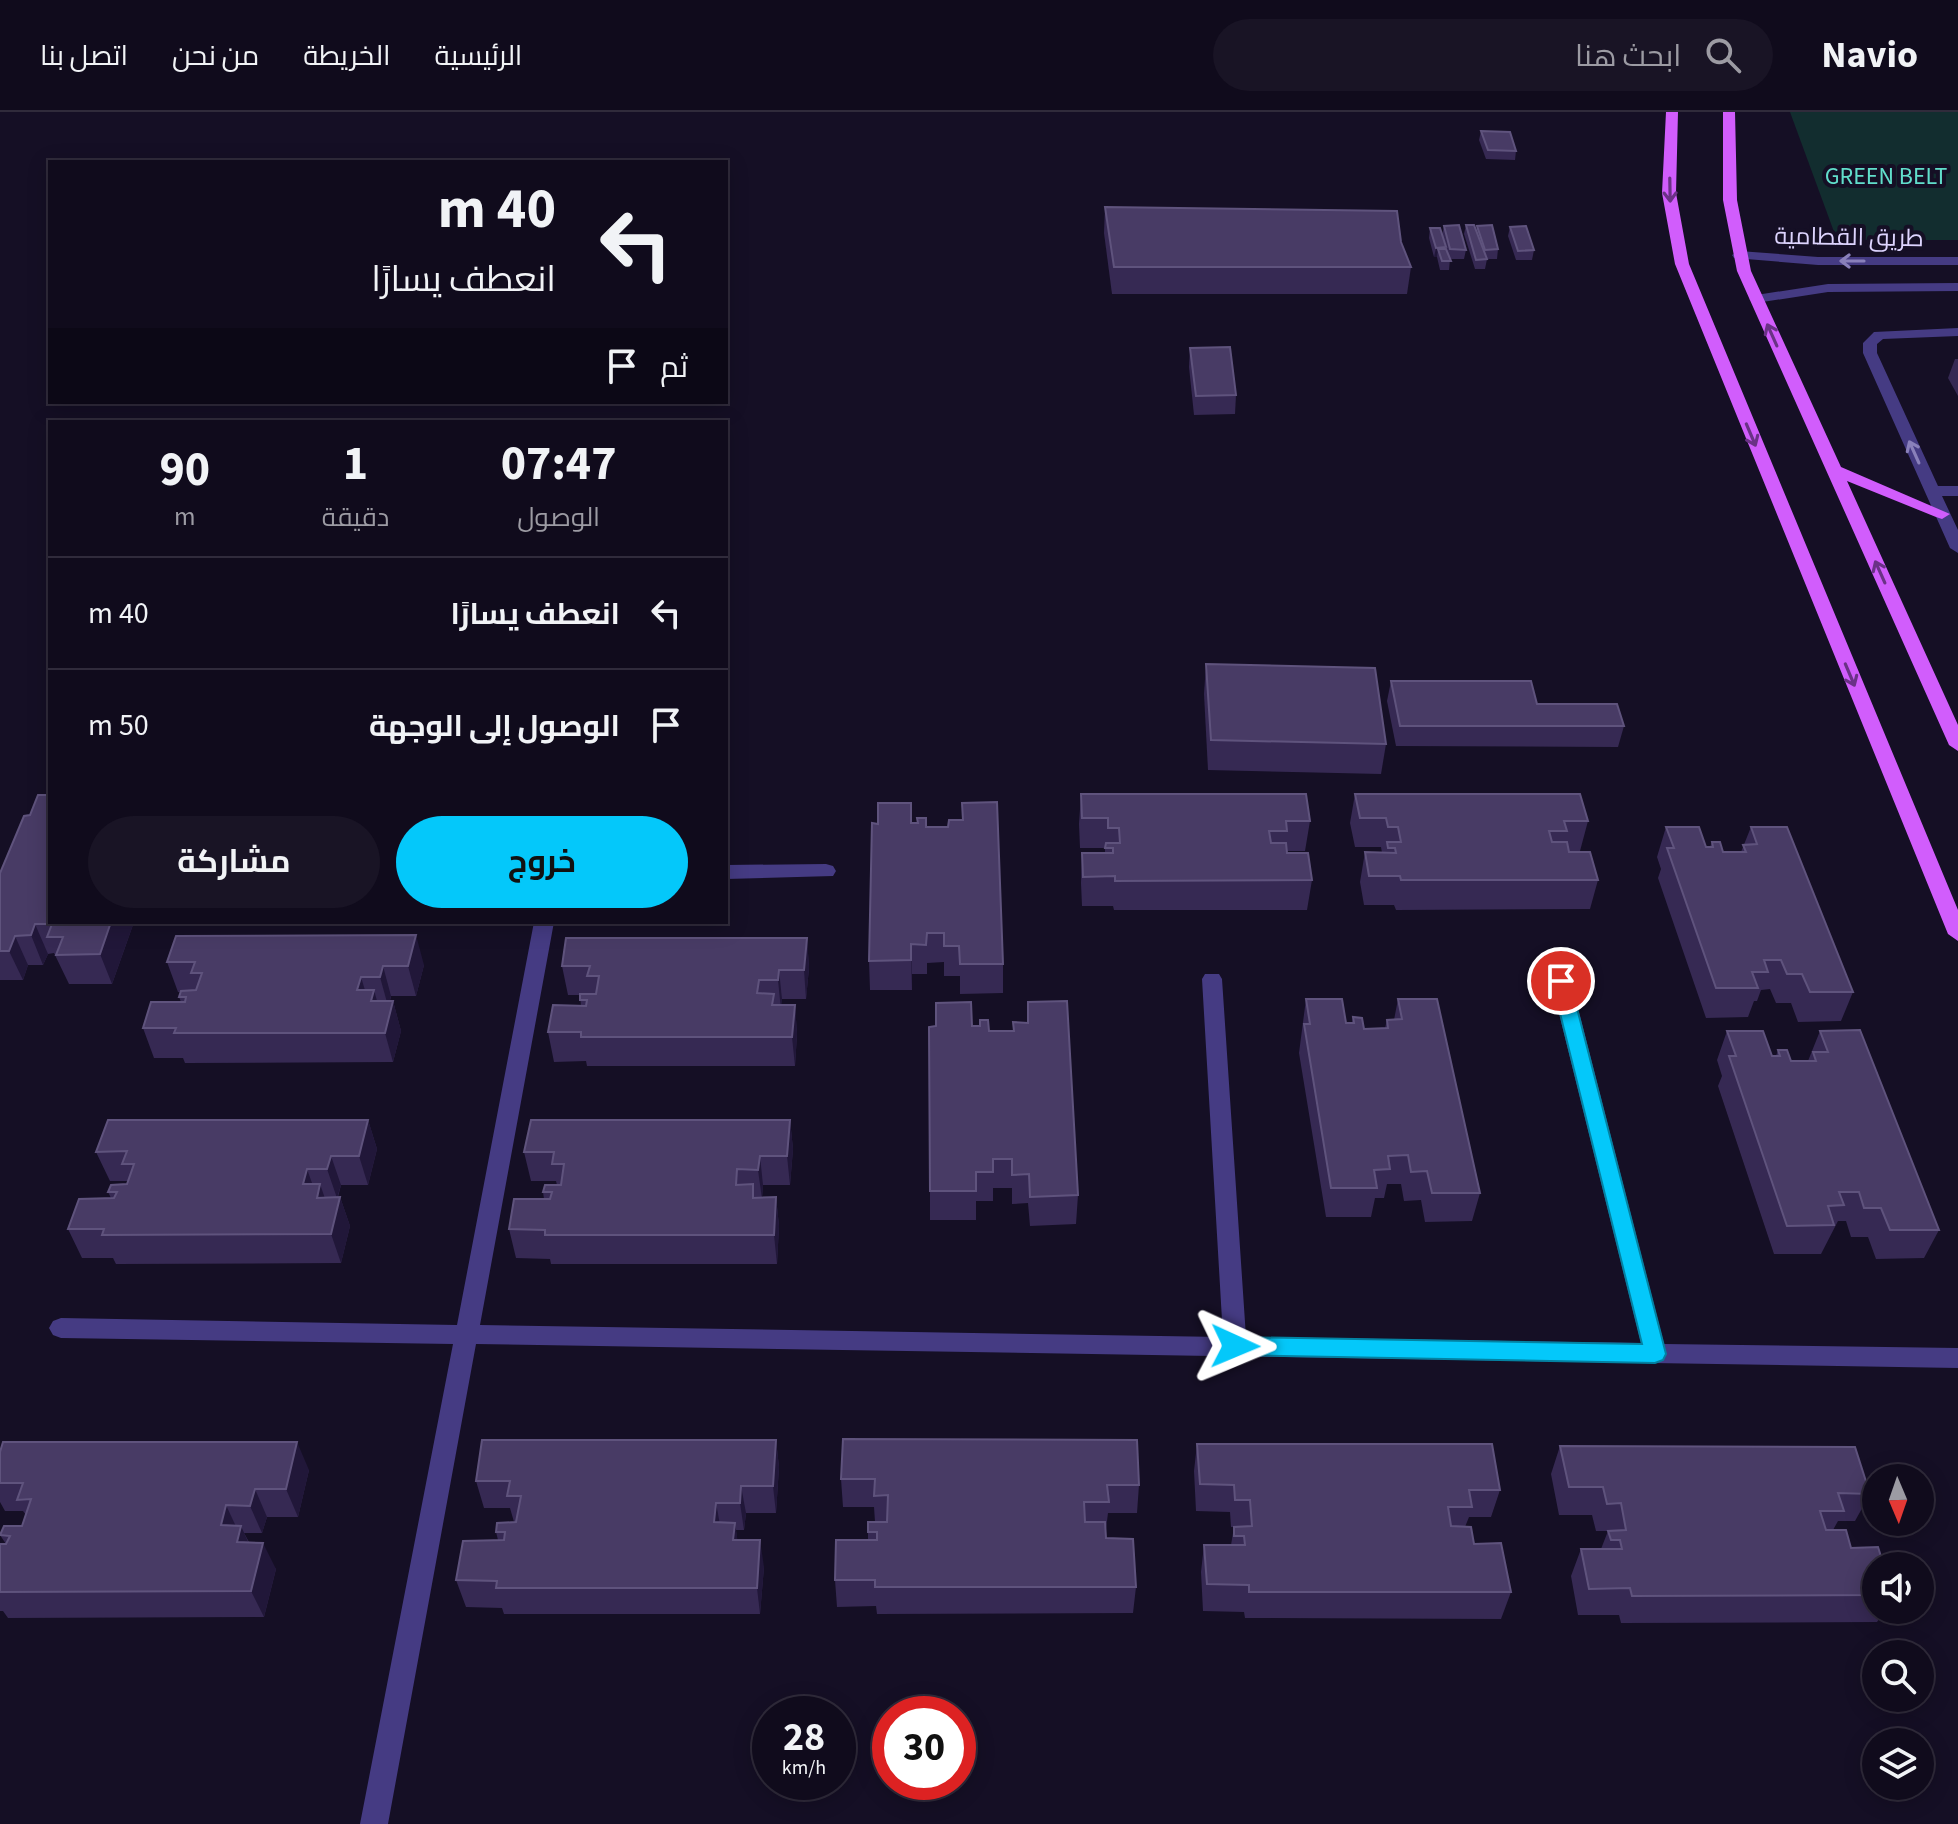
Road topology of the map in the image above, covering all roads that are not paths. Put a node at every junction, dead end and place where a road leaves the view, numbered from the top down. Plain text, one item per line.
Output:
1 (1672, 112) edge
2 (1729, 112) edge
3 (1739, 255) junction
4 (1958, 261) edge
5 (1958, 287) edge
6 (1756, 299) junction
7 (1958, 332) edge
8 (1833, 470) junction
9 (1931, 491) junction
10 (1958, 491) edge
11 (1942, 514) junction
12 (1958, 548) edge
13 (1958, 745) edge
14 (826, 871) dead end
15 (728, 872) edge
16 (544, 924) edge
17 (1958, 934) edge
18 (1212, 979) dead end
19 (1561, 981) dead end
20 (61, 1328) dead end
21 (464, 1335) junction
22 (1235, 1346) junction
23 (1655, 1354) junction
24 (1958, 1358) edge
25 (374, 1824) edge

1 -> 17 main road
2 - 3 main road
4 -> 3 street, طريق القطامية
3 - 6 main road
5 - 6 street, طريق القطامية
8 -> 6 main road
9 -> 7 street
8 - 11 main road
13 -> 8 main road
9 - 10 street
9 - 11 street
11 - 12 street
14 - 15 street
16 - 21 street
18 - 22 street
19 - 23 street
20 - 21 street
21 - 22 street
21 - 25 street
22 - 23 street
23 - 24 street

